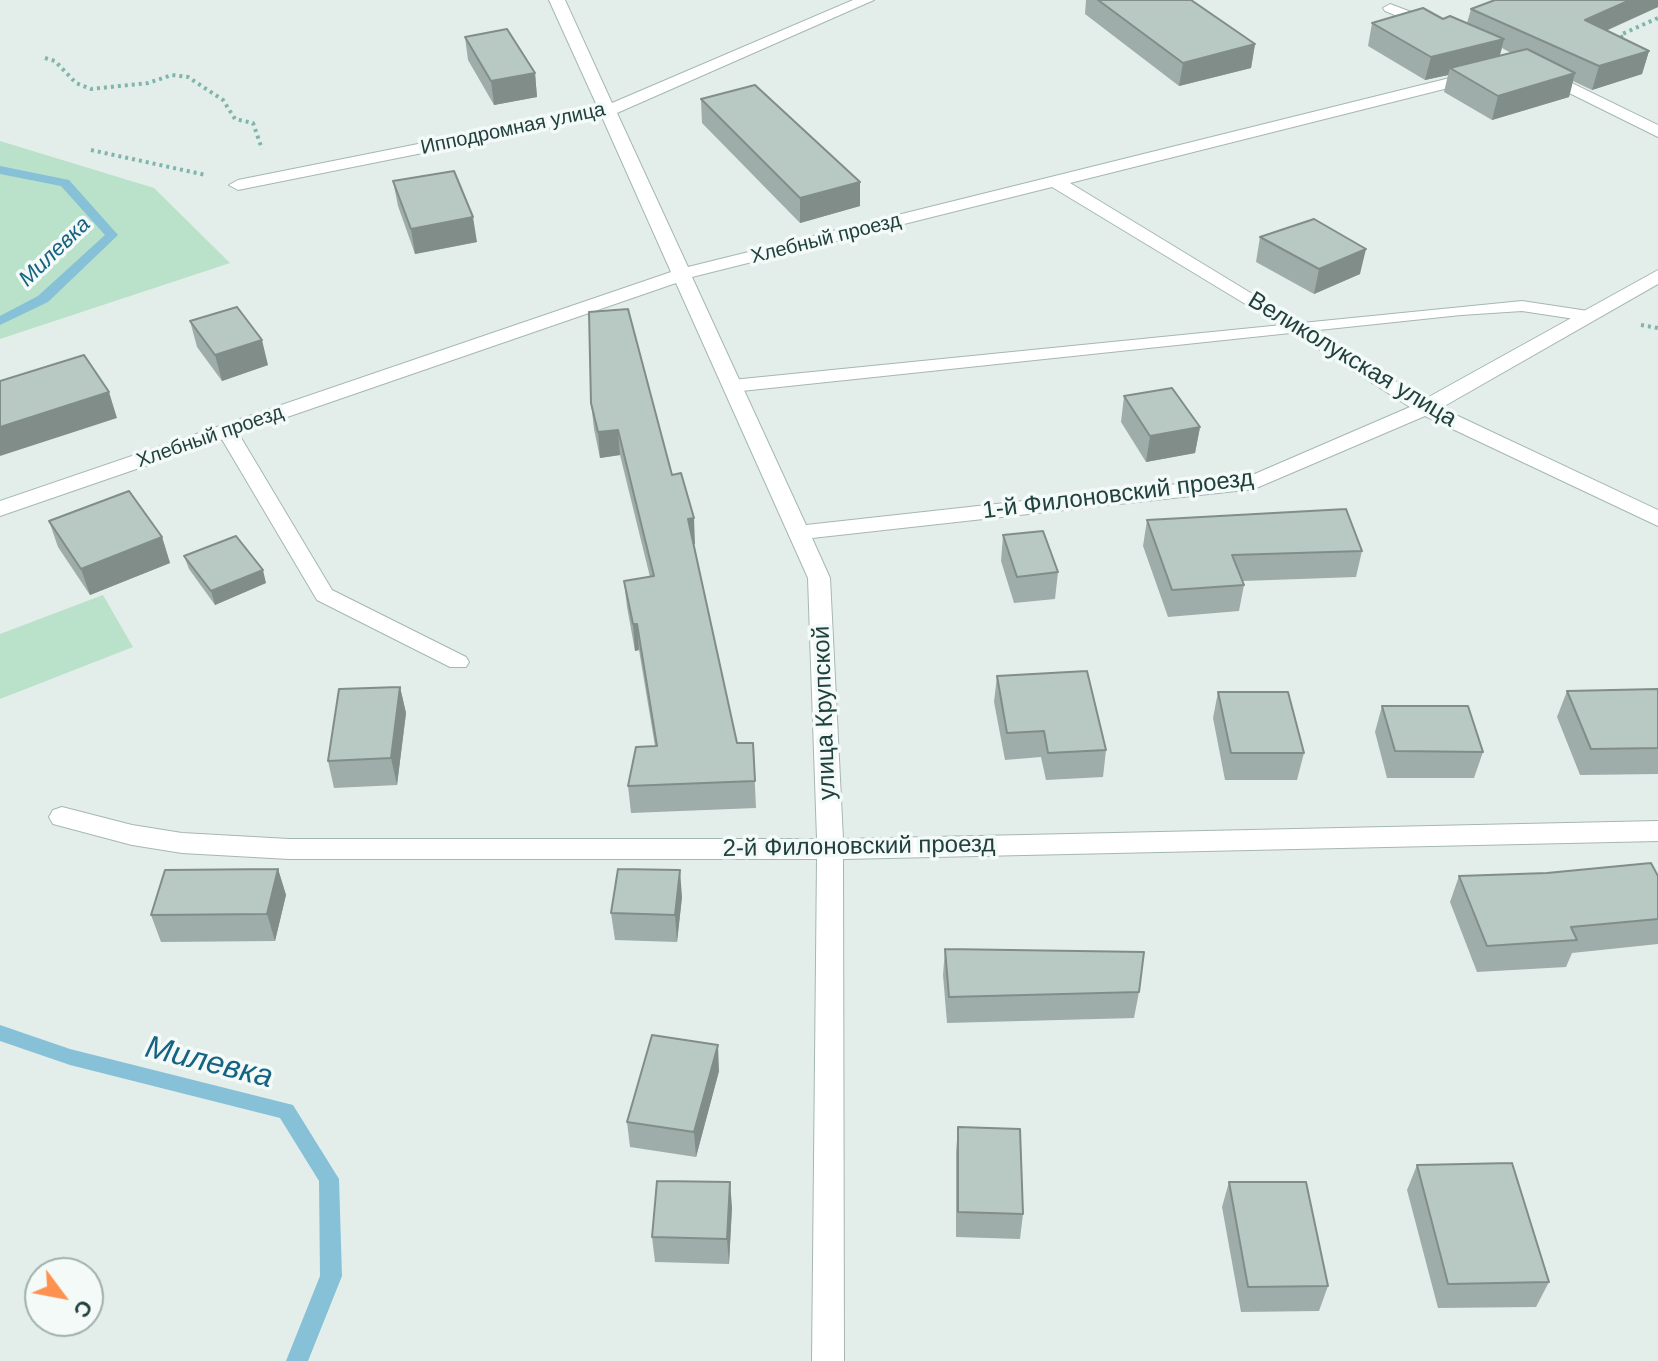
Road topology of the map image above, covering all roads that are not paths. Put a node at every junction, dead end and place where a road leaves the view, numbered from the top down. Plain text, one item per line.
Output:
1 (557, 0) edge
2 (866, 0) edge
3 (1390, 8) dead end
4 (1438, 27) edge
5 (1523, 64) edge
6 (1493, 72) edge
7 (607, 111) junction
8 (1658, 132) edge
9 (1056, 182) junction
10 (238, 185) road end
11 (683, 274) junction
12 (1658, 276) edge
13 (1588, 316) junction
14 (1297, 327) junction
15 (732, 386) junction
16 (1425, 408) junction
17 (227, 431) junction
18 (0, 509) edge
19 (1658, 519) edge
20 (797, 533) junction
21 (458, 662) dead end
22 (62, 817) dead end
23 (1658, 831) edge
24 (830, 849) junction
25 (828, 1361) edge
26 (851, 1361) edge

1 - 7 street, улица Крупской
2 - 7 street, Ипподромная улица
3 - 4 lane
5 - 8 street
6 - 9 street, Хлебный проезд
7 - 10 street, Ипподромная улица
7 - 11 street, улица Крупской
9 - 11 street, Хлебный проезд
9 - 14 street, Великолукская улица
11 - 15 street, улица Крупской
11 - 17 street, Хлебный проезд
12 - 13 street
13 - 14 lane
13 - 16 street
14 - 15 lane
14 - 16 street, Великолукская улица
15 - 20 street, улица Крупской
16 - 19 street, Великолукская улица
16 - 20 street, 1-й Филоновский проезд
17 - 18 street, Хлебный проезд
17 - 21 lane
20 - 24 street, улица Крупской
22 - 24 street, 2-й Филоновский проезд
23 - 24 street, 2-й Филоновский проезд
24 - 25 street, улица Крупской
25 - 26 street

